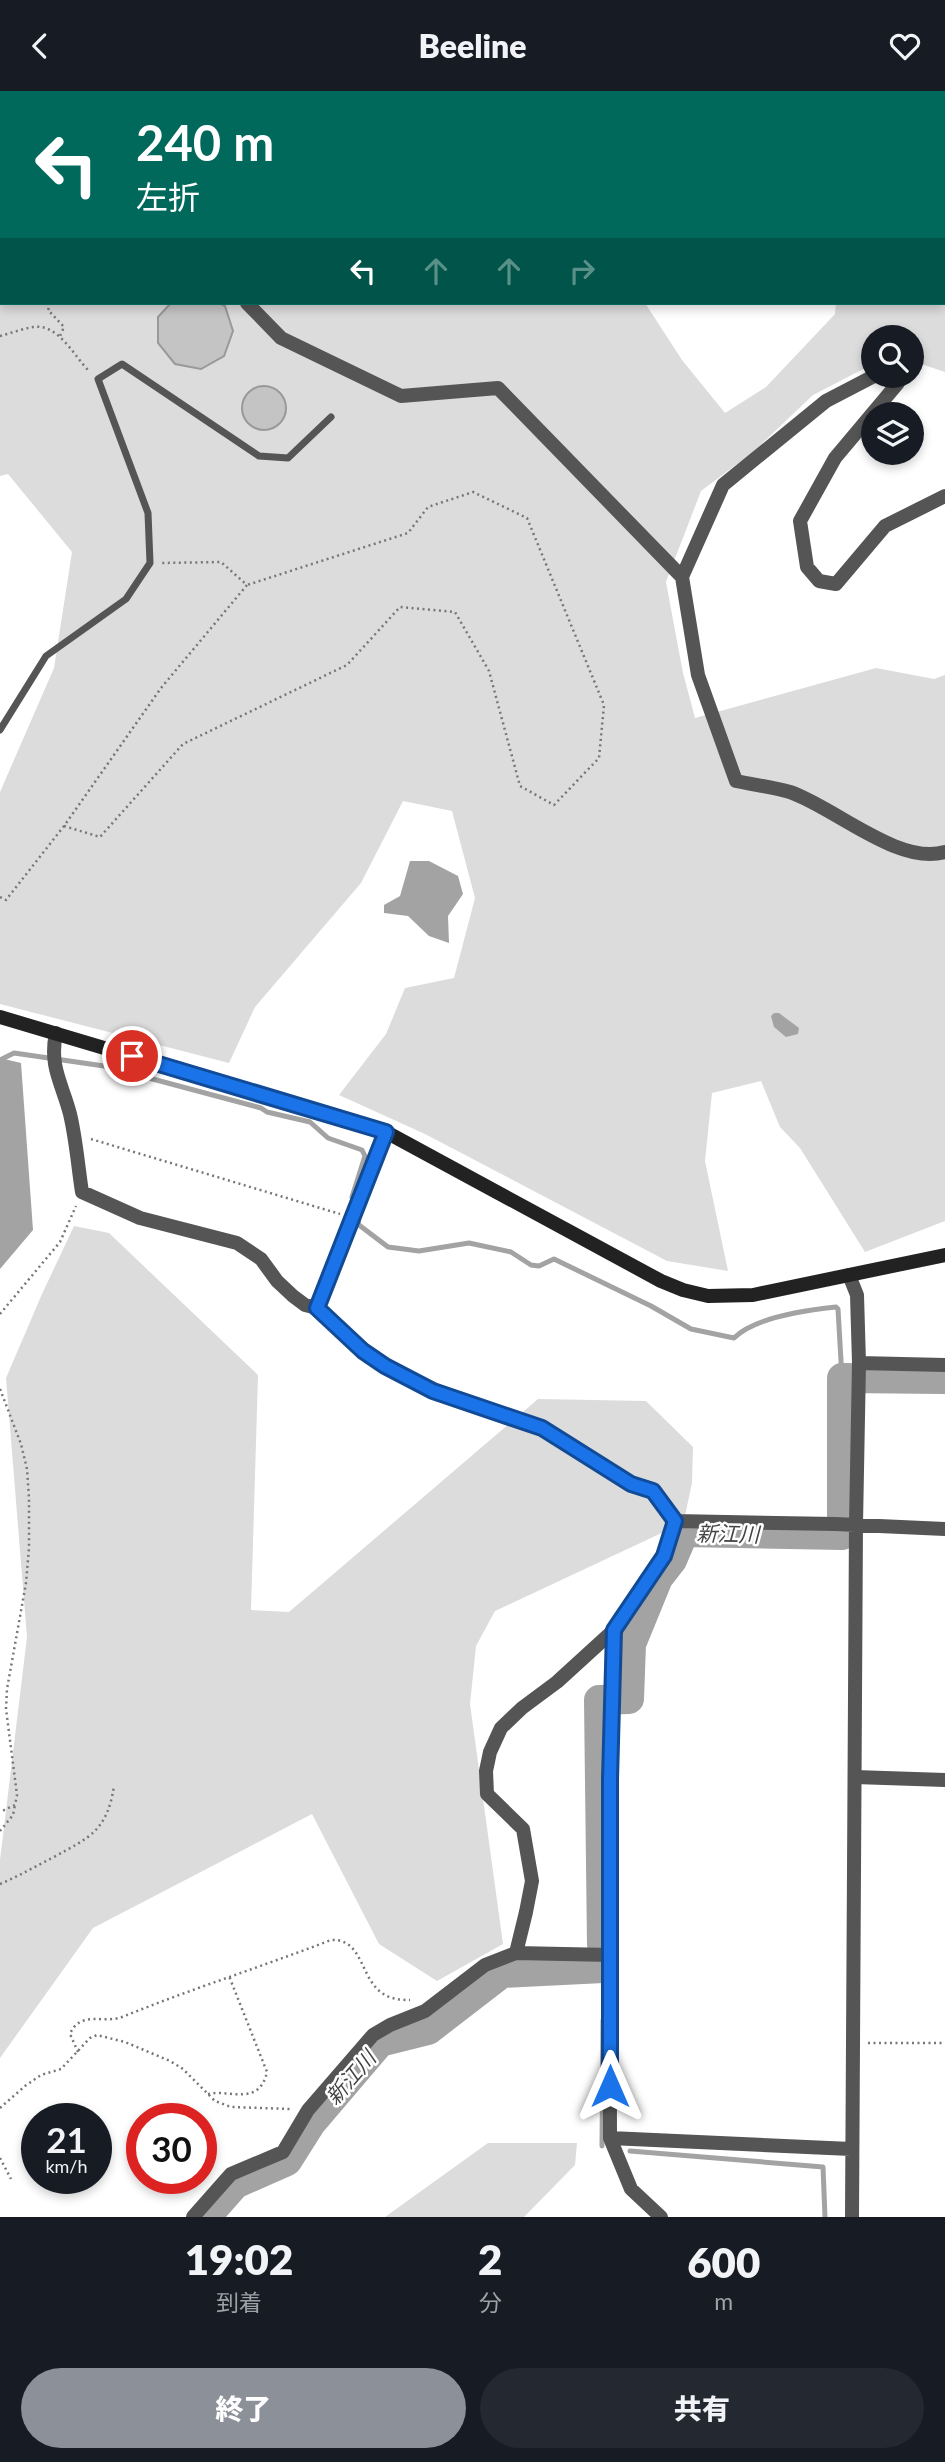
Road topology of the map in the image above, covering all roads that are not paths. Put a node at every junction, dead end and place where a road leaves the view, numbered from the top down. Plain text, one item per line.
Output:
1 (249, 305) edge
2 (861, 383) edge
3 (894, 388) edge
4 (331, 417) dead end
5 (945, 496) edge
6 (681, 577) junction
7 (0, 730) edge
8 (945, 852) edge
9 (0, 1017) edge
10 (56, 1033) junction
11 (386, 1132) junction
12 (945, 1255) edge
13 (849, 1275) junction
14 (317, 1308) junction
15 (859, 1364) junction
16 (945, 1365) edge
17 (675, 1521) junction
18 (855, 1524) junction
19 (945, 1529) edge
20 (614, 1630) junction
21 (855, 1777) junction
22 (945, 1780) edge
23 (516, 1953) junction
24 (611, 1955) junction
25 (610, 2138) junction
26 (852, 2149) junction
27 (193, 2217) edge
28 (661, 2217) edge
29 (852, 2217) edge

1 - 6 street
2 - 6 street
3 - 5 street
4 - 7 lane
6 - 8 street
9 - 10 street
10 - 11 street
10 - 14 street
11 - 13 street
11 - 14 street
12 - 13 street
13 - 15 street
14 - 17 street
15 - 16 street
15 - 18 street
17 - 18 street
17 - 20 street
18 - 19 street
18 - 21 street
20 - 23 street
20 - 24 street
21 - 22 street
21 - 26 street
23 - 24 street
23 - 27 street
24 - 25 street
25 - 26 street
25 - 28 street
26 - 29 street

